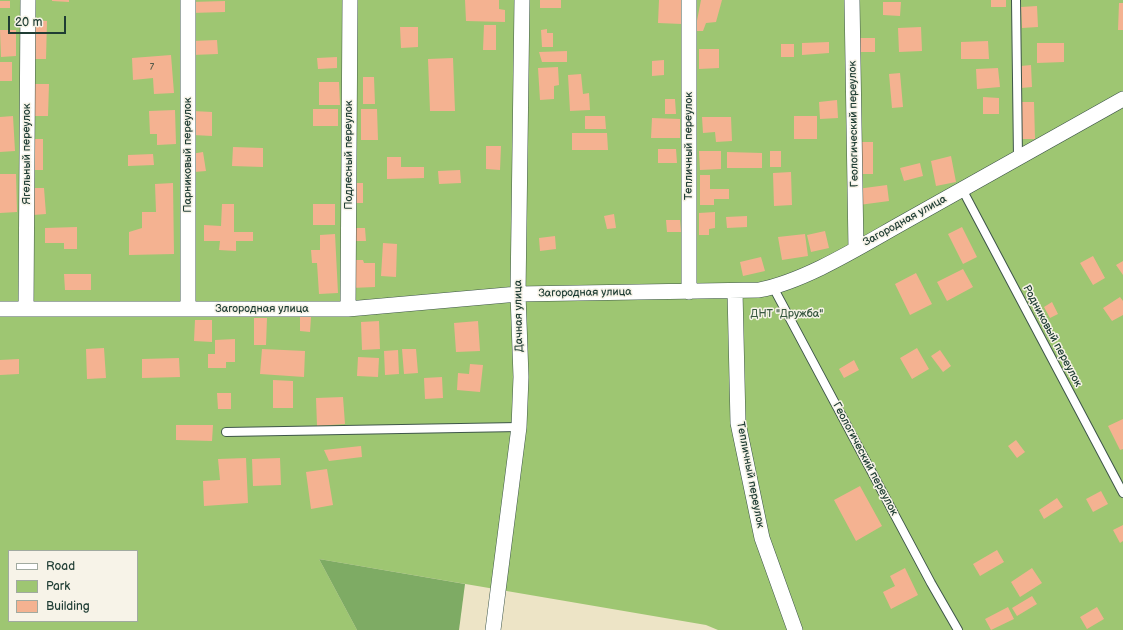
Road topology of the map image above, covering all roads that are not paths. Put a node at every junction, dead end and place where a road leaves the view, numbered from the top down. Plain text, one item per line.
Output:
1 (28, 0) edge
2 (188, 0) edge
3 (350, 0) edge
4 (522, 0) edge
5 (689, 0) edge
6 (852, 0) edge
7 (1016, 0) edge
8 (1123, 99) edge
9 (1018, 158) junction
10 (962, 189) junction
11 (856, 249) junction
12 (773, 287) junction
13 (735, 291) junction
14 (689, 292) junction
15 (518, 294) junction
16 (0, 309) edge
17 (26, 309) junction
18 (188, 309) junction
19 (348, 310) junction
20 (519, 427) junction
21 (226, 432) dead end
22 (1123, 493) edge
23 (493, 630) edge
24 (795, 630) edge
25 (958, 630) edge

1 - 17 street, Ягельный переулок
2 - 18 street, Парниковый переулок
3 - 19 street, Подлесный переулок
4 - 15 street, Дачная улица
5 - 14 street, Тепличный переулок
6 - 11 street, Геологический переулок
7 - 9 lane
8 - 9 street, Загородная улица
9 - 10 street, Загородная улица
10 - 11 street, Загородная улица
10 - 22 lane, Родниковый переулок
11 - 12 street, Загородная улица
12 - 13 street, Загородная улица
12 - 25 lane, Геологический переулок
13 - 14 street, Загородная улица
13 - 24 street, Тепличный переулок
14 - 15 street, Загородная улица
15 - 19 street, Загородная улица
15 - 20 street, Дачная улица
16 - 17 street, Загородная улица
17 - 18 street, Загородная улица
18 - 19 street, Загородная улица
20 - 21 lane
20 - 23 street, Дачная улица

